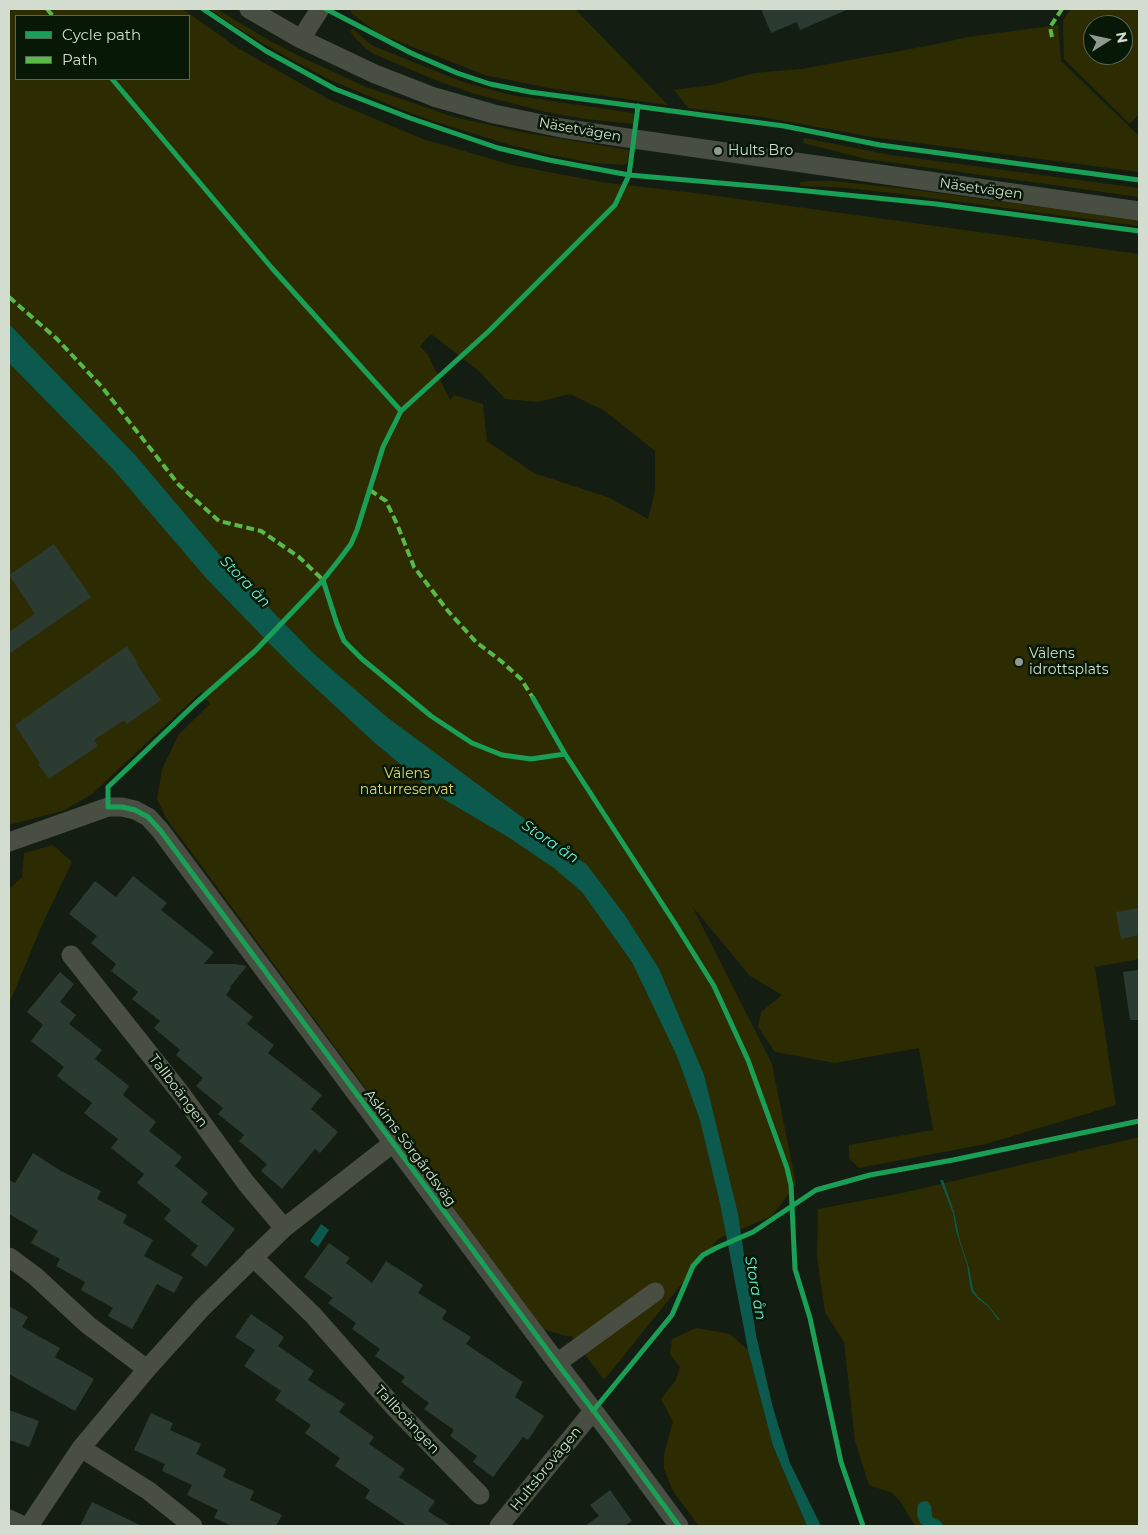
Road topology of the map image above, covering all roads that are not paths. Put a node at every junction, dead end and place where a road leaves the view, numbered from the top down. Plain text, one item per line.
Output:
1 (249, 9) edge
2 (320, 9) edge
3 (301, 39) junction
4 (1139, 211) edge
5 (9, 842) edge
6 (71, 955) dead end
7 (393, 1144) junction
8 (284, 1228) junction
9 (9, 1257) edge
10 (253, 1257) junction
11 (655, 1292) dead end
12 (557, 1364) junction
13 (147, 1369) junction
14 (594, 1411) junction
15 (81, 1448) junction
16 (480, 1495) dead end
17 (9, 1519) edge
18 (24, 1526) edge
19 (29, 1526) edge
20 (193, 1526) edge
21 (499, 1526) edge
22 (679, 1526) edge

1 - 3 street, Näsetvägen
2 - 3 street
3 - 4 street, Näsetvägen
5 - 7 street, Askims Sörgårdsväg
6 - 8 street, Tallboängen
7 - 8 street
7 - 12 street, Askims Sörgårdsväg
8 - 10 street
9 - 13 street
10 - 13 street
10 - 16 street, Tallboängen
11 - 12 street
12 - 14 street, Askims Sörgårdsväg
13 - 15 street
14 - 21 street, Hultsbrovägen
14 - 22 street, Askims Sörgårdsväg
15 - 19 street
15 - 20 street
17 - 18 street

